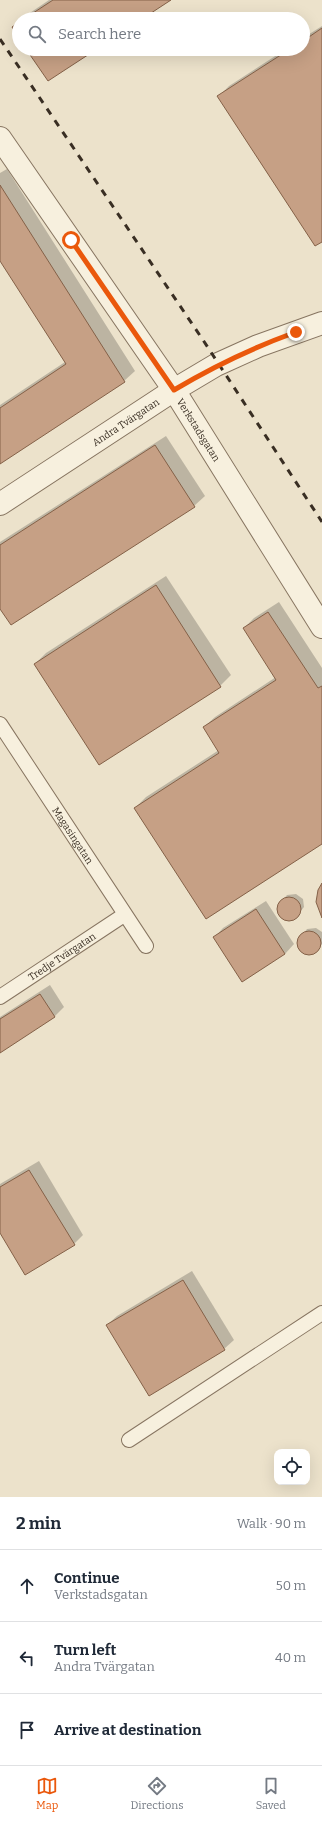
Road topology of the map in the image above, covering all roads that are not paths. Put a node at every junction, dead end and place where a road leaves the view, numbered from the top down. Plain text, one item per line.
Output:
1 (0, 138) edge
2 (322, 323) edge
3 (174, 390) junction
4 (0, 504) edge
5 (322, 626) edge
6 (0, 724) edge
7 (124, 914) junction
8 (146, 946) dead end
9 (0, 997) edge
10 (322, 1313) edge
11 (129, 1440) dead end

1 - 3 street, Verkstadsgatan
2 - 3 street, Andra Tvärgatan
3 - 4 street, Andra Tvärgatan
3 - 5 street, Verkstadsgatan
6 - 7 lane, Magasingatan
7 - 8 lane, Magasingatan
7 - 9 lane, Tredje Tvärgatan
10 - 11 lane

